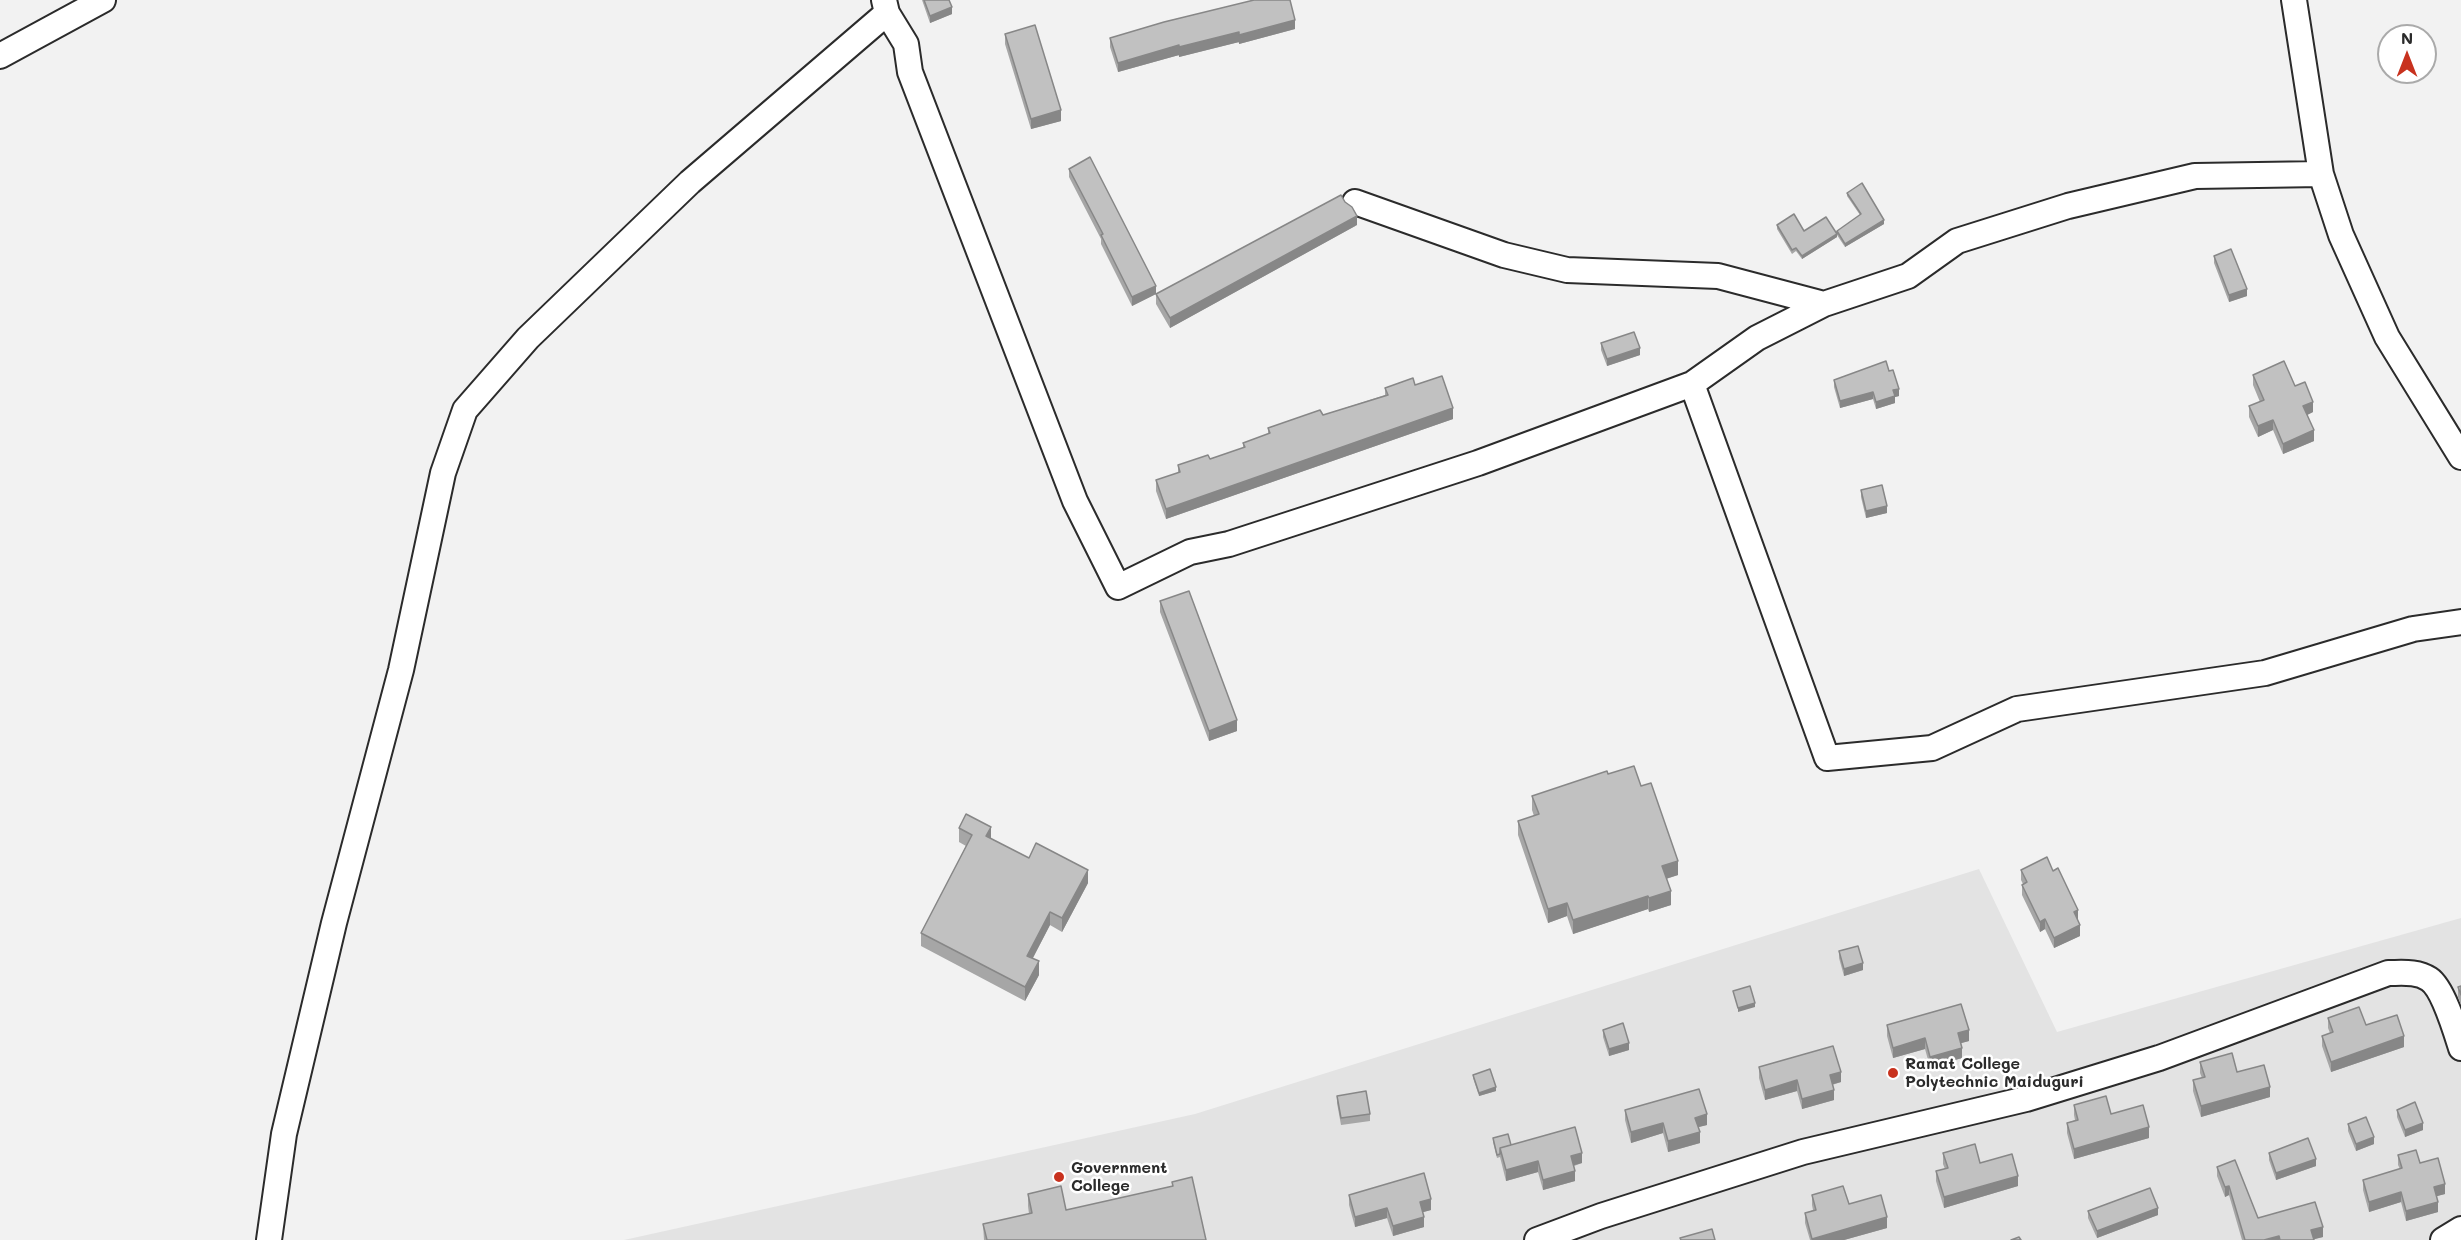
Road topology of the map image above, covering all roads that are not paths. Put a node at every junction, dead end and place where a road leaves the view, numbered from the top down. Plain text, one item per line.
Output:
1 (103, 0) edge
2 (2294, 0) edge
3 (886, 7) edge
4 (0, 56) edge
5 (2321, 174) junction
6 (1355, 202) dead end
7 (1824, 304) junction
8 (1692, 384) junction
9 (2461, 457) edge
10 (2461, 622) edge
11 (2461, 1048) edge
12 (2461, 1229) edge
13 (269, 1240) edge
14 (1537, 1240) edge
15 (2443, 1240) edge

1 - 4 street
2 - 5 street
3 - 8 street
3 - 13 street
5 - 7 street
5 - 9 street
6 - 7 street
7 - 8 street
8 - 10 street
11 - 14 street
12 - 15 street

